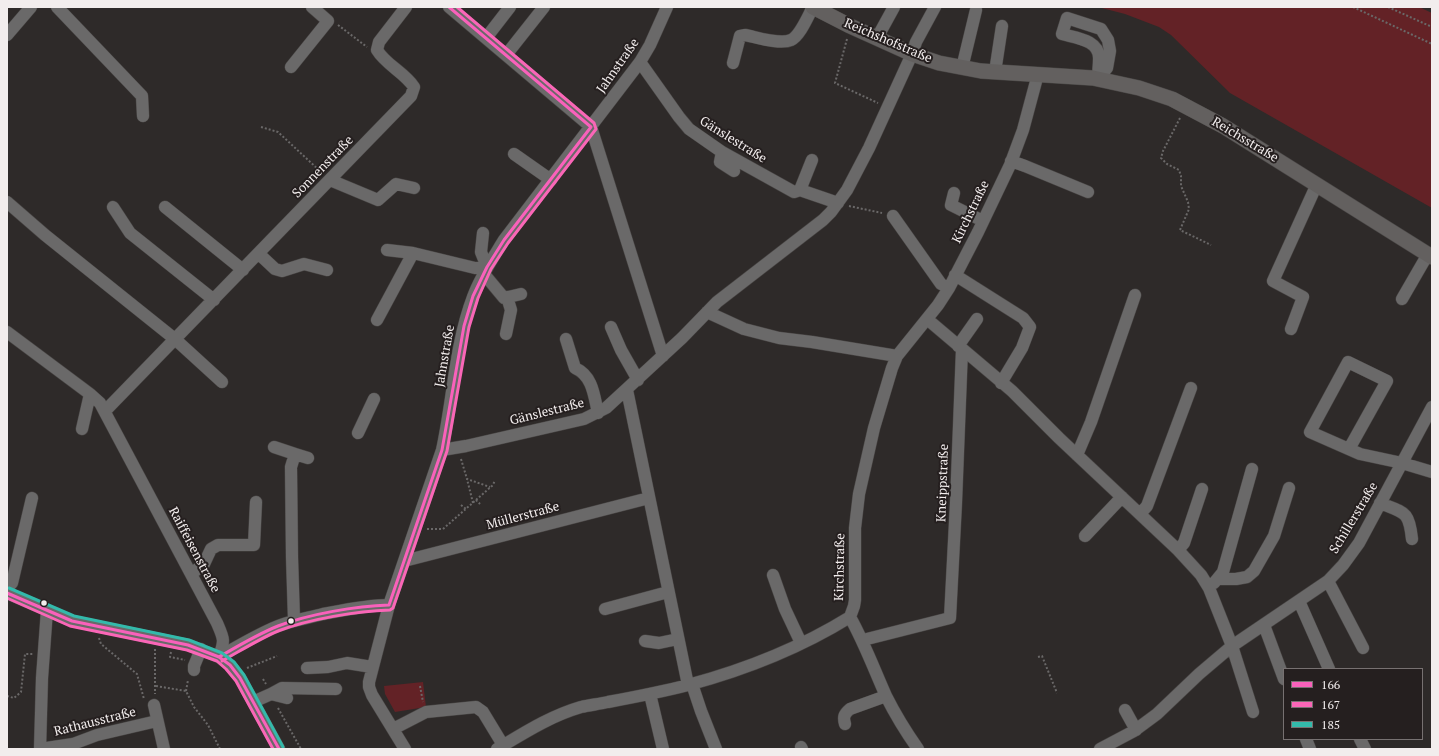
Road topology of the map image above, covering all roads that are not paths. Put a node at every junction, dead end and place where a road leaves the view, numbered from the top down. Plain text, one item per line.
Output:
1 (31, 7) edge
2 (57, 7) edge
3 (312, 7) edge
4 (406, 7) edge
5 (449, 7) edge
6 (510, 7) edge
7 (544, 7) edge
8 (667, 7) edge
9 (813, 7) edge
10 (894, 7) edge
11 (936, 7) edge
12 (976, 10) dead end
13 (1002, 26) dead end
14 (7, 35) edge
15 (486, 38) junction
16 (877, 38) junction
17 (912, 54) junction
18 (506, 55) junction
19 (640, 62) junction
20 (734, 63) dead end
21 (291, 67) dead end
22 (962, 68) junction
23 (995, 72) junction
24 (1038, 74) junction
25 (1098, 79) junction
26 (143, 116) dead end
27 (592, 127) junction
28 (722, 152) junction
29 (514, 154) dead end
30 (812, 160) dead end
31 (1011, 161) junction
32 (734, 171) dead end
33 (330, 180) junction
34 (550, 180) junction
35 (1317, 184) junction
36 (414, 188) dead end
37 (800, 190) junction
38 (1088, 192) dead end
39 (954, 193) dead end
40 (7, 202) edge
41 (838, 203) junction
42 (112, 207) dead end
43 (165, 207) dead end
44 (893, 216) dead end
45 (983, 221) junction
46 (483, 233) dead end
47 (388, 250) dead end
48 (413, 252) junction
49 (259, 254) junction
50 (1430, 256) edge
51 (243, 270) junction
52 (327, 270) dead end
53 (485, 271) junction
54 (955, 275) junction
55 (945, 286) junction
56 (520, 294) dead end
57 (1135, 295) dead end
58 (507, 297) junction
59 (1402, 298) dead end
60 (214, 300) junction
61 (707, 312) junction
62 (927, 319) junction
63 (977, 319) dead end
64 (377, 320) dead end
65 (611, 327) dead end
66 (1291, 329) dead end
67 (7, 332) edge
68 (506, 334) dead end
69 (566, 339) dead end
70 (176, 340) junction
71 (960, 347) junction
72 (663, 356) junction
73 (897, 356) junction
74 (638, 380) junction
75 (222, 382) dead end
76 (1002, 383) junction
77 (1191, 388) dead end
78 (627, 390) junction
79 (90, 394) junction
80 (374, 398) dead end
81 (1432, 407) edge
82 (105, 411) junction
83 (598, 413) junction
84 (82, 430) dead end
85 (358, 433) dead end
86 (274, 447) dead end
87 (1349, 449) junction
88 (442, 450) junction
89 (295, 454) junction
90 (1077, 455) junction
91 (308, 458) dead end
92 (1402, 463) junction
93 (1252, 469) dead end
94 (1432, 472) edge
95 (1289, 488) dead end
96 (1202, 489) dead end
97 (1122, 497) junction
98 (32, 498) dead end
99 (649, 498) junction
100 (256, 502) dead end
101 (1380, 503) junction
102 (1140, 514) junction
103 (1085, 536) dead end
104 (1412, 539) dead end
105 (1178, 550) junction
106 (404, 561) junction
107 (191, 574) junction
108 (774, 575) dead end
109 (1218, 579) junction
110 (1328, 581) junction
111 (7, 588) edge
112 (1209, 588) junction
113 (668, 592) junction
114 (7, 593) edge
115 (1299, 601) junction
116 (389, 605) junction
117 (604, 609) dead end
118 (47, 610) junction
119 (850, 617) junction
120 (294, 620) junction
121 (1264, 625) junction
122 (678, 639) junction
123 (645, 640) dead end
124 (862, 640) junction
125 (802, 643) junction
126 (1232, 646) junction
127 (1363, 648) dead end
128 (201, 649) junction
129 (219, 657) junction
130 (372, 667) junction
131 (307, 668) dead end
132 (1329, 668) edge
133 (194, 670) dead end
134 (1283, 677) edge
135 (690, 685) junction
136 (336, 689) dead end
137 (650, 694) junction
138 (886, 696) junction
139 (287, 698) dead end
140 (274, 700) junction
141 (253, 702) junction
142 (154, 705) road end
143 (1125, 710) dead end
144 (1252, 712) dead end
145 (157, 721) junction
146 (845, 724) dead end
147 (393, 729) junction
148 (1136, 730) junction
149 (1360, 740) edge
150 (402, 745) edge
151 (500, 747) edge
152 (40, 749) edge
153 (164, 749) edge
154 (280, 749) edge
155 (663, 749) edge
156 (716, 749) edge
157 (918, 749) edge
158 (1100, 749) edge
159 (1365, 749) edge

1 - 14 street
2 - 26 street
3 - 21 street
4 - 33 street, Sonnenstraße
5 - 15 street
6 - 15 street
7 - 18 street
8 - 19 street, Jahnstraße
9 - 16 main road, Reichshofstraße
9 - 20 street
10 - 16 street
11 - 17 street, Gänslestraße
12 - 22 street
13 - 23 street
15 - 18 street
16 - 17 main road, Reichshofstraße
17 - 22 main road, Reichshofstraße
17 - 41 street, Gänslestraße
18 - 27 street
19 - 27 street, Jahnstraße
19 - 28 street, Gänslestraße
22 - 23 main road, Reichshofstraße
23 - 24 main road, Reichshofstraße
24 - 25 main road, Reichsstraße
24 - 31 street, Kirchstraße
25 - 25 street
25 - 35 main road, Reichsstraße
27 - 34 street, Jahnstraße
27 - 72 street
28 - 32 street
28 - 37 street, Gänslestraße
29 - 34 street
30 - 37 street
31 - 38 street
31 - 45 street, Kirchstraße
33 - 36 street
33 - 49 street, Sonnenstraße
34 - 53 street, Jahnstraße
35 - 50 main road, Reichsstraße
35 - 66 street
37 - 41 street, Gänslestraße
39 - 45 street
40 - 70 street
41 - 61 street, Gänslestraße
42 - 60 street
43 - 51 street
44 - 55 street
45 - 54 street, Kirchstraße
46 - 53 street
47 - 48 street
48 - 53 street
48 - 64 street
49 - 51 street, Sonnenstraße
49 - 52 street
50 - 59 street
51 - 60 street, Sonnenstraße
53 - 58 street
53 - 88 street, Jahnstraße
54 - 55 street, Kirchstraße
54 - 76 street
55 - 62 street, Kirchstraße
56 - 58 street
57 - 90 street
58 - 68 street
60 - 70 street, Sonnenstraße
61 - 72 street, Gänslestraße
61 - 73 street
62 - 71 street
62 - 73 street, Kirchstraße
63 - 71 street
65 - 74 street
67 - 79 street, Raiffeisenstraße
69 - 83 street
70 - 75 street
70 - 82 street, Sonnenstraße
71 - 76 street
71 - 124 street, Kneippstraße
72 - 74 street, Gänslestraße
73 - 119 street, Kirchstraße
74 - 78 street, Gänslestraße
76 - 90 street
77 - 102 street
78 - 83 street, Gänslestraße
78 - 99 street
79 - 82 street, Raiffeisenstraße
79 - 84 street
80 - 85 street
81 - 92 street, Schillerstraße
82 - 107 street, Raiffeisenstraße
83 - 88 street, Gänslestraße
86 - 89 street
87 - 87 street
87 - 92 street
88 - 106 street, Jahnstraße
89 - 91 street
89 - 120 street
90 - 97 street
92 - 94 street
92 - 101 street, Schillerstraße
93 - 109 street
95 - 109 street
96 - 105 street
97 - 102 street
97 - 103 street
98 - 111 street
99 - 106 street, Müllerstraße
99 - 113 street
100 - 107 street
101 - 104 street
101 - 110 street, Schillerstraße
102 - 105 street
105 - 112 street
106 - 116 street, Jahnstraße
107 - 129 street, Raiffeisenstraße
108 - 125 street
109 - 112 street
110 - 115 street, Schillerstraße
110 - 127 street
112 - 126 street
113 - 117 street
113 - 122 street
114 - 118 street
115 - 121 street, Schillerstraße
115 - 132 street
116 - 120 street
116 - 130 street, Jahnstraße
118 - 128 street
118 - 152 street
119 - 124 street
119 - 125 street, Kirchstraße
120 - 129 street
121 - 126 street, Schillerstraße
121 - 134 street
122 - 123 street
122 - 135 street
124 - 138 street
125 - 135 street, Kirchstraße
126 - 144 street
126 - 148 street, Schillerstraße
128 - 129 street
128 - 133 street
129 - 141 street
130 - 131 street
130 - 147 street, Jahnstraße
135 - 137 street, Kirchstraße
135 - 156 street
136 - 140 street
137 - 151 street, Kirchstraße
137 - 155 street
138 - 146 street
138 - 157 street
139 - 140 street
140 - 141 street
141 - 154 street
142 - 145 street, Rathausstraße
143 - 148 street
145 - 152 street, Rathausstraße
145 - 153 street, Rathausstraße
147 - 150 street, Jahnstraße
147 - 151 street
148 - 158 street, Schillerstraße
149 - 159 street

